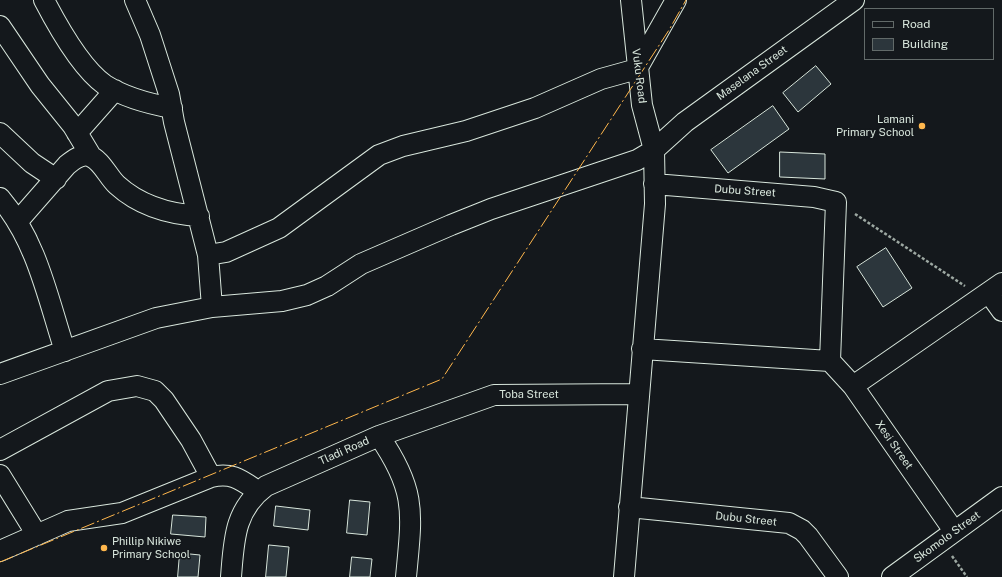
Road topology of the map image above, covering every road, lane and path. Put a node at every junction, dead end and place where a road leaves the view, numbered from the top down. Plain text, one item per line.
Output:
1 (44, 0) edge
2 (135, 0) edge
3 (631, 0) edge
4 (676, 0) edge
5 (854, 0) edge
6 (0, 26) edge
7 (637, 69) junction
8 (115, 90) junction
9 (172, 108) junction
10 (0, 133) edge
11 (77, 133) junction
12 (654, 150) junction
13 (91, 156) junction
14 (56, 179) junction
15 (654, 184) junction
16 (0, 198) edge
17 (836, 202) junction
18 (199, 216) junction
19 (18, 221) junction
20 (208, 255) junction
21 (991, 291) edge
22 (212, 307) junction
23 (1002, 311) edge
24 (642, 349) junction
25 (65, 351) junction
26 (830, 361) junction
27 (0, 374) edge
28 (853, 386) junction
29 (638, 394) junction
30 (379, 436) junction
31 (0, 450) edge
32 (0, 476) edge
33 (211, 477) junction
34 (259, 492) junction
35 (1002, 497) edge
36 (629, 507) junction
37 (37, 535) junction
38 (947, 536) junction
39 (0, 551) edge
40 (231, 577) edge
41 (406, 577) edge
42 (624, 577) edge
43 (838, 577) edge
44 (892, 577) edge
45 (967, 577) edge

1 - 8 street
2 - 9 street
3 - 7 street, Vuku Road
4 - 7 street
5 - 12 street, Maselana Street
6 - 11 street
7 - 12 street, Vuku Road
7 - 20 street
8 - 9 street
8 - 11 street
9 - 18 street
10 - 14 street
11 - 13 street
12 - 15 street
12 - 22 street, Maselana Street
13 - 14 street
13 - 18 street
14 - 19 street
15 - 17 street, Dubu Street
15 - 24 street
16 - 19 street
17 - 21 path
17 - 26 street
18 - 20 street
19 - 25 street
20 - 22 street
21 - 23 street
21 - 28 street
22 - 25 street, Maselana Street
24 - 26 street
24 - 29 street
25 - 27 street, Maselana Street
26 - 28 street, Xesi Street
28 - 38 street, Xesi Street
29 - 30 street, Toba Street
29 - 36 street
30 - 34 street, Tladi Road
30 - 41 street, Tladi Road
31 - 33 street
32 - 37 street
33 - 34 street
33 - 37 street
34 - 40 street, Tladi Road
35 - 38 street, Skomolo Street
36 - 42 street
36 - 43 street, Dubu Street
37 - 39 street
38 - 44 street, Skomolo Street
38 - 45 path

